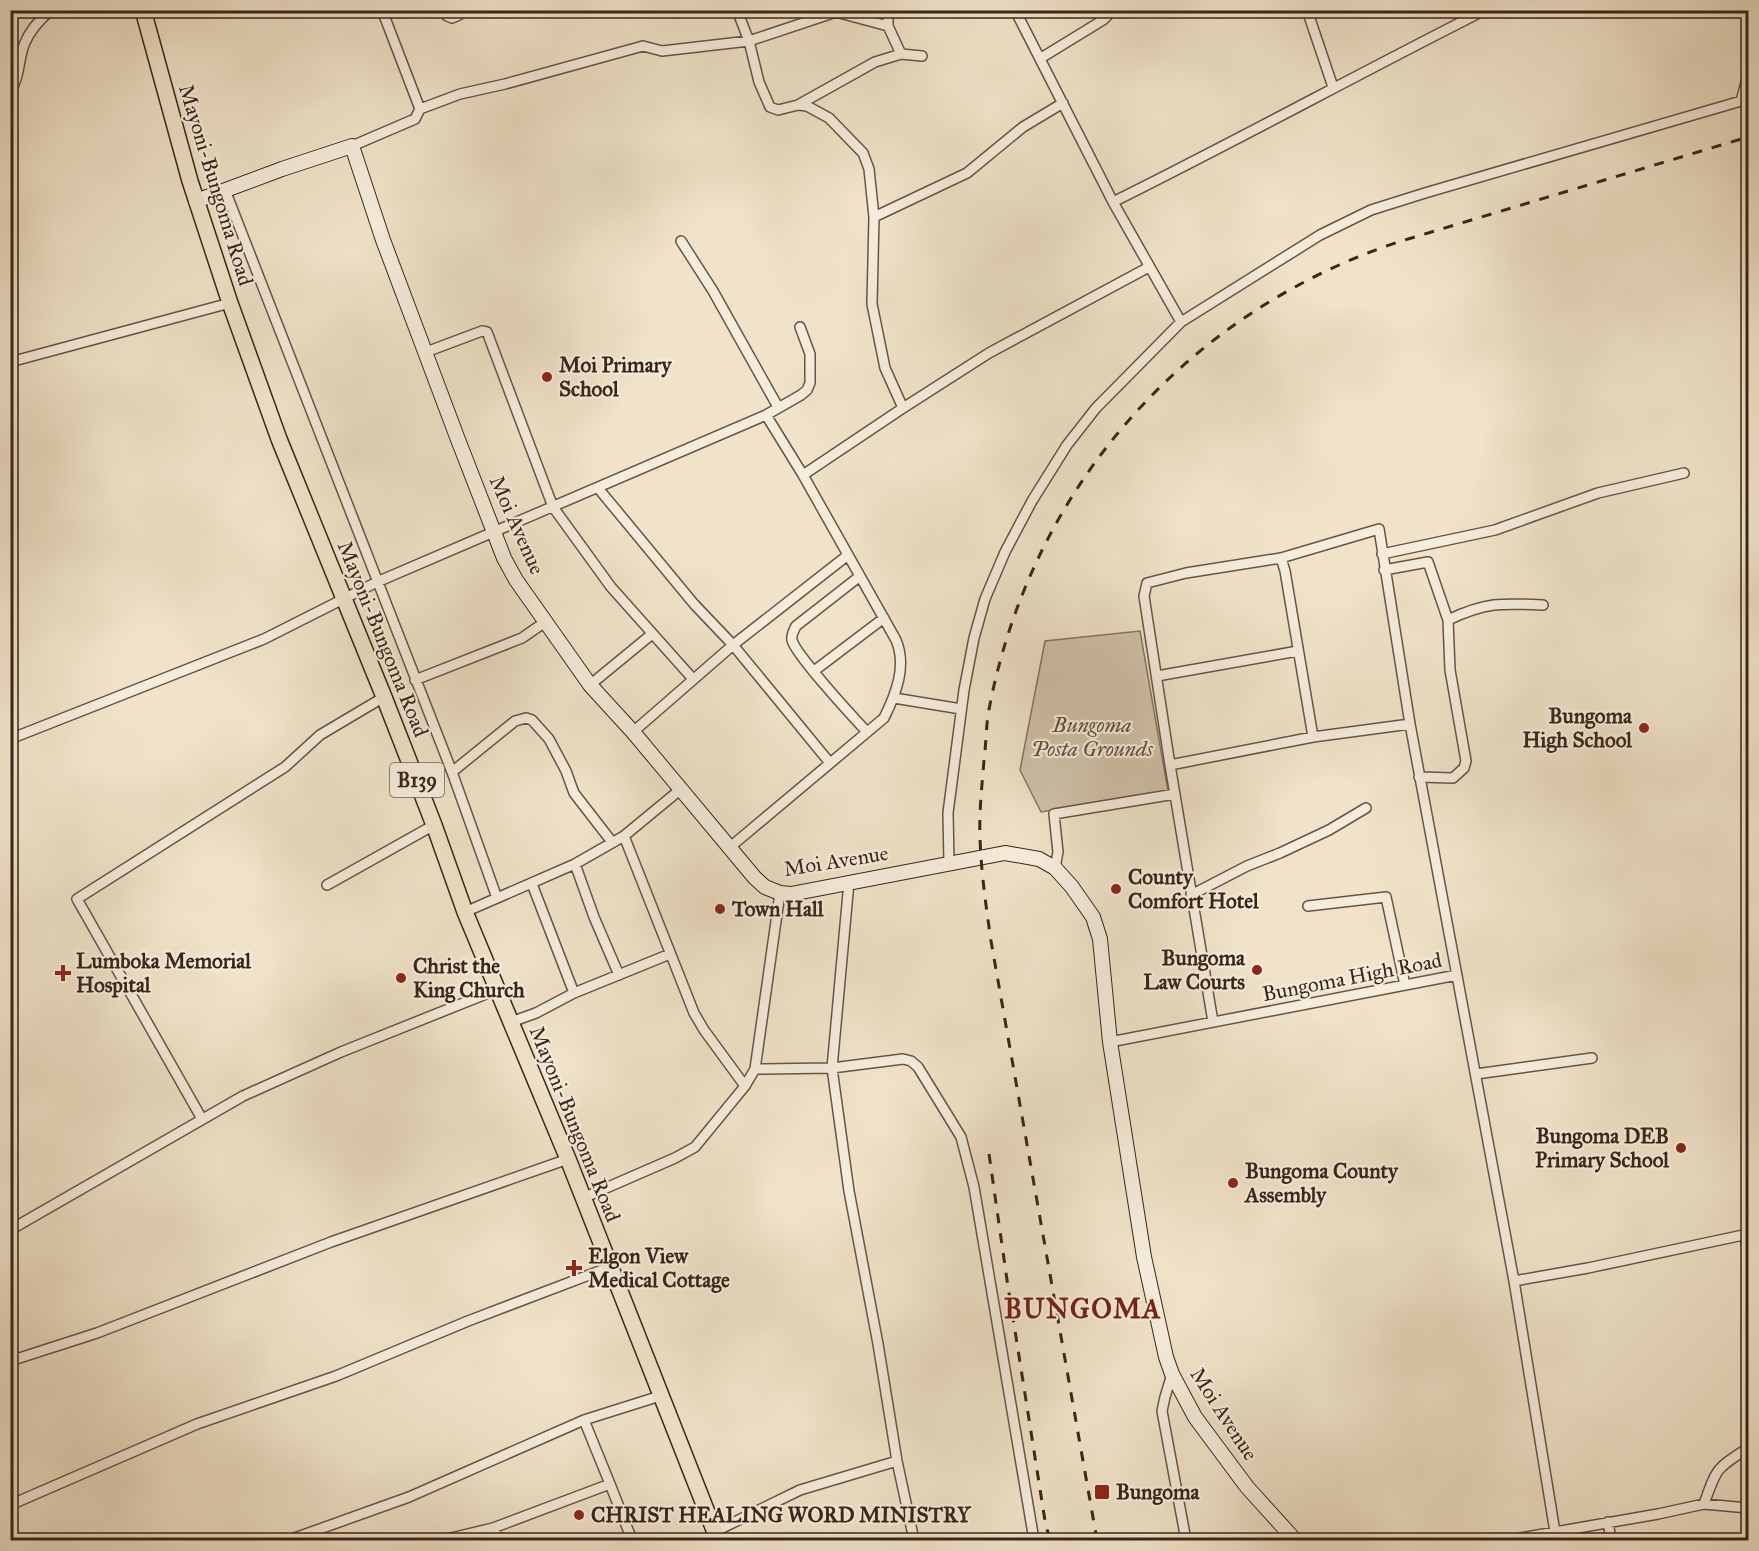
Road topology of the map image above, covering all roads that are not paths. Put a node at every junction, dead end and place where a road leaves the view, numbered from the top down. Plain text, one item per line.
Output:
1 (51, 10) edge
2 (143, 10) edge
3 (382, 10) edge
4 (444, 10) edge
5 (463, 10) edge
6 (737, 10) edge
7 (888, 10) edge
8 (1015, 10) edge
9 (1113, 10) edge
10 (1306, 10) edge
11 (1485, 10) edge
12 (888, 26) junction
13 (749, 41) junction
14 (901, 54) junction
15 (922, 56) dead end
16 (1041, 58) junction
17 (1749, 75) edge
18 (1333, 87) junction
19 (10, 92) edge
20 (1745, 100) edge
21 (1063, 103) junction
22 (798, 105) junction
23 (420, 109) junction
24 (352, 146) junction
25 (225, 190) junction
26 (196, 201) junction
27 (1113, 202) junction
28 (874, 217) junction
29 (681, 242) dead end
30 (1149, 267) junction
31 (230, 303) junction
32 (1181, 322) junction
33 (800, 327) dead end
34 (426, 352) junction
35 (10, 362) edge
36 (778, 407) junction
37 (903, 408) junction
38 (766, 415) junction
39 (1684, 473) dead end
40 (803, 475) junction
41 (598, 488) junction
42 (553, 507) junction
43 (494, 533) junction
44 (1382, 554) junction
45 (848, 555) junction
46 (1281, 558) junction
47 (1384, 570) junction
48 (860, 576) junction
49 (377, 582) junction
50 (344, 599) junction
51 (1543, 605) dead end
52 (884, 618) junction
53 (1448, 620) junction
54 (545, 622) junction
55 (652, 634) junction
56 (733, 645) junction
57 (1298, 651) junction
58 (814, 671) junction
59 (1157, 676) junction
60 (693, 679) junction
61 (415, 680) junction
62 (590, 685) junction
63 (384, 697) junction
64 (894, 698) junction
65 (961, 709) junction
66 (1410, 724) junction
67 (633, 732) junction
68 (867, 732) junction
69 (1313, 737) junction
70 (10, 739) edge
71 (830, 763) junction
72 (1170, 765) junction
73 (452, 772) junction
74 (1419, 777) junction
75 (681, 789) junction
76 (1175, 794) junction
77 (1366, 808) dead end
78 (434, 825) junction
79 (624, 836) junction
80 (612, 842) junction
81 (729, 848) junction
82 (948, 863) junction
83 (575, 864) junction
84 (1055, 868) junction
85 (849, 882) junction
86 (532, 884) junction
87 (327, 885) dead end
88 (780, 893) junction
89 (1191, 895) junction
90 (497, 898) junction
91 (1308, 906) dead end
92 (465, 912) junction
93 (670, 954) junction
94 (619, 975) junction
95 (1457, 975) junction
96 (1405, 985) junction
97 (496, 990) junction
98 (574, 993) junction
99 (511, 1022) junction
100 (1213, 1022) junction
101 (1110, 1042) junction
102 (1592, 1058) dead end
103 (755, 1068) junction
104 (832, 1068) junction
105 (1476, 1074) junction
106 (745, 1086) junction
107 (202, 1119) junction
108 (568, 1159) junction
109 (583, 1198) junction
110 (10, 1230) edge
111 (1747, 1234) edge
112 (1749, 1264) edge
113 (610, 1267) junction
114 (1514, 1281) junction
115 (10, 1361) edge
116 (1172, 1374) junction
117 (660, 1396) junction
118 (584, 1420) junction
119 (1749, 1448) edge
120 (897, 1461) junction
121 (610, 1484) junction
122 (1704, 1503) junction
123 (10, 1505) edge
124 (1749, 1508) edge
125 (1608, 1522) junction
126 (493, 1528) junction
127 (1556, 1533) junction
128 (1033, 1534) dead end
129 (716, 1536) edge
130 (289, 1540) edge
131 (443, 1540) edge
132 (499, 1540) edge
133 (632, 1540) edge
134 (914, 1540) edge
135 (1186, 1540) edge
136 (1295, 1540) edge
137 (1509, 1540) edge
138 (1611, 1540) edge

1 - 19 street
2 - 26 main road, Mayoni-Bungoma Road / B139
3 - 23 street
4 - 5 street
6 - 13 street
7 - 12 street
8 - 16 street
9 - 16 street
10 - 18 street
11 - 18 street
12 - 13 street
12 - 14 street
13 - 22 street
13 - 23 street
14 - 15 street
14 - 22 street
16 - 21 street
17 - 20 street
18 - 27 street
20 - 32 street
21 - 27 street
21 - 28 street
22 - 28 street
23 - 24 street
24 - 25 street
24 - 34 street, Moi Avenue
25 - 26 street
25 - 49 street
26 - 31 main road, Mayoni-Bungoma Road / B139
27 - 30 street
28 - 37 street
29 - 36 street
30 - 32 street
30 - 37 street
31 - 35 street
31 - 50 main road, Mayoni-Bungoma Road / B139
32 - 65 street
33 - 36 street
34 - 42 street
34 - 43 street, Moi Avenue
36 - 38 street
37 - 40 street
38 - 40 street
38 - 41 street
39 - 44 street
40 - 45 street
41 - 42 street
41 - 56 street
42 - 43 street
42 - 55 street
43 - 49 street
43 - 54 street, Moi Avenue
44 - 46 street
44 - 47 street
45 - 48 street
45 - 56 street
46 - 57 street
46 - 59 street
47 - 53 street
47 - 66 street
48 - 52 street
48 - 58 street
49 - 50 street
49 - 61 street
50 - 63 main road, Mayoni-Bungoma Road / B139
50 - 70 street
51 - 53 street
52 - 58 street
52 - 64 street
53 - 74 street
54 - 61 street
54 - 62 street, Moi Avenue
55 - 60 street
55 - 62 street
56 - 60 street
56 - 71 street
57 - 59 street
57 - 69 street
58 - 68 street
59 - 72 street
60 - 67 street
61 - 73 street
62 - 67 street, Moi Avenue
63 - 78 main road, Mayoni-Bungoma Road / B139
63 - 107 street
64 - 65 street
64 - 68 street
65 - 82 street
66 - 69 street
66 - 74 street
67 - 75 street, Moi Avenue
68 - 71 street
69 - 72 street
71 - 81 street
72 - 76 street
73 - 80 street
73 - 90 street
74 - 95 street
75 - 79 street
75 - 81 street, Moi Avenue
76 - 84 street
76 - 89 street
77 - 89 street
78 - 87 street
78 - 92 main road, Mayoni-Bungoma Road / B139
79 - 80 street
79 - 93 street
80 - 83 street
81 - 88 street, Moi Avenue
82 - 84 street, Moi Avenue
82 - 85 street, Moi Avenue
83 - 86 street
83 - 94 street
84 - 101 street, Moi Avenue
85 - 88 street, Moi Avenue
85 - 104 street
86 - 90 street
86 - 98 street
88 - 103 street
89 - 100 street
90 - 92 street
91 - 96 street
92 - 97 main road, Mayoni-Bungoma Road / B139
93 - 94 street
93 - 106 street
94 - 98 street
95 - 96 street, Bungoma High Road
95 - 105 street, Bungoma High Road
96 - 100 street, Bungoma High Road
97 - 99 main road, Mayoni-Bungoma Road / B139
97 - 107 street
98 - 99 street
99 - 108 main road, Mayoni-Bungoma Road / B139
100 - 101 street, Bungoma High Road
101 - 116 street, Moi Avenue
102 - 105 street
103 - 104 street
103 - 106 street
104 - 120 street
104 - 128 street
105 - 114 street, Bungoma High Road
106 - 109 street
107 - 110 street
108 - 109 main road, Mayoni-Bungoma Road / B139
108 - 115 street
109 - 113 main road, Mayoni-Bungoma Road / B139
111 - 112 street
111 - 114 street
113 - 117 main road, Mayoni-Bungoma Road / B139
113 - 123 street
114 - 127 street, Bungoma High Road
116 - 135 street
116 - 136 street, Moi Avenue
117 - 118 street
117 - 129 main road, Mayoni-Bungoma Road / B139
118 - 121 street
118 - 130 street
119 - 122 street
120 - 129 street
120 - 134 street
121 - 126 street
121 - 133 street
122 - 124 street
122 - 125 street
125 - 127 street
125 - 138 street
126 - 131 street
126 - 132 street
127 - 137 street

